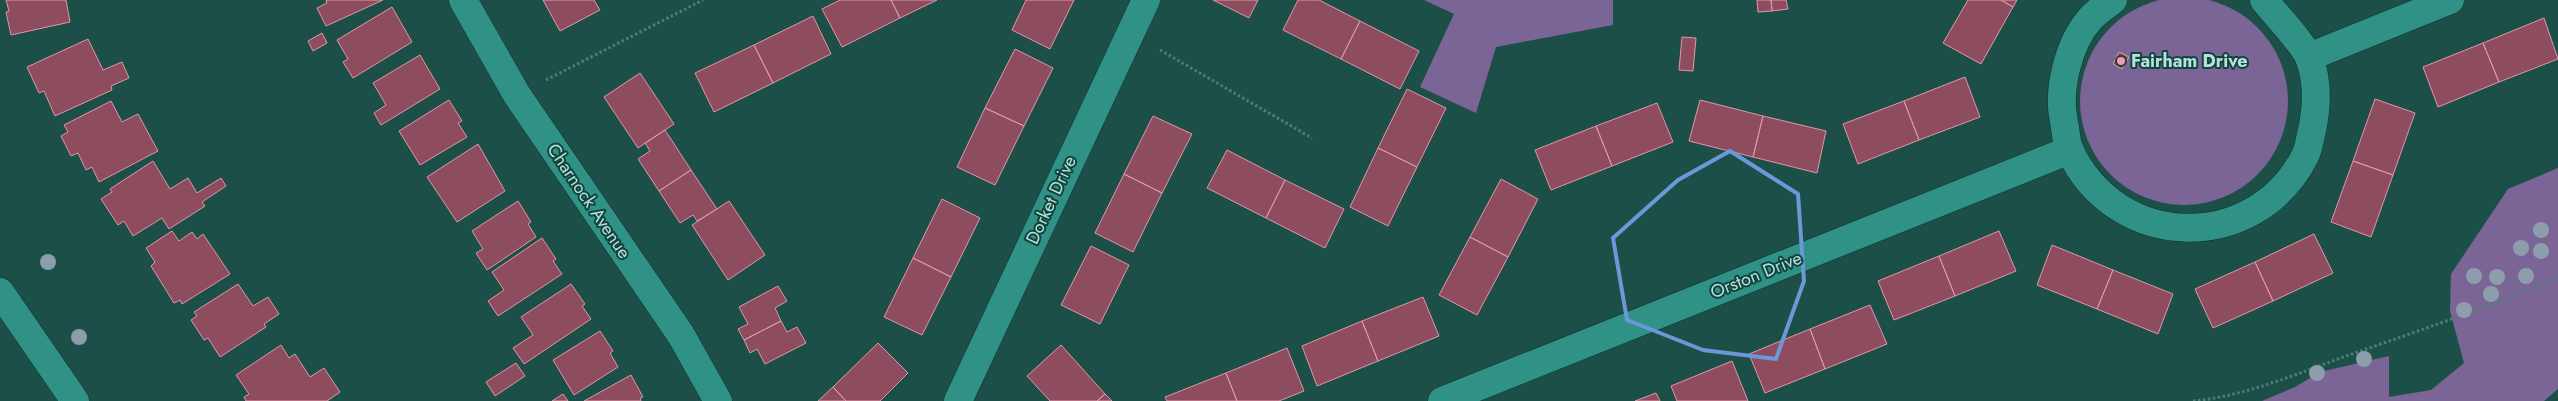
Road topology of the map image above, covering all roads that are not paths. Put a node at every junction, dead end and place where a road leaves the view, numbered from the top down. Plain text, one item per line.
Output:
1 (463, 0) edge
2 (1146, 0) edge
3 (2113, 0) edge
4 (2264, 0) edge
5 (2450, 0) edge
6 (2309, 57) junction
7 (2070, 150) junction
8 (0, 292) edge
9 (75, 401) edge
10 (718, 401) edge
11 (958, 401) edge
12 (1442, 401) edge

1 - 10 street, Charnock Avenue
2 - 11 street, Dorket Drive
3 - 7 street
4 - 6 street
5 - 6 street
6 - 7 street
7 - 12 street, Orston Drive
8 - 9 street

